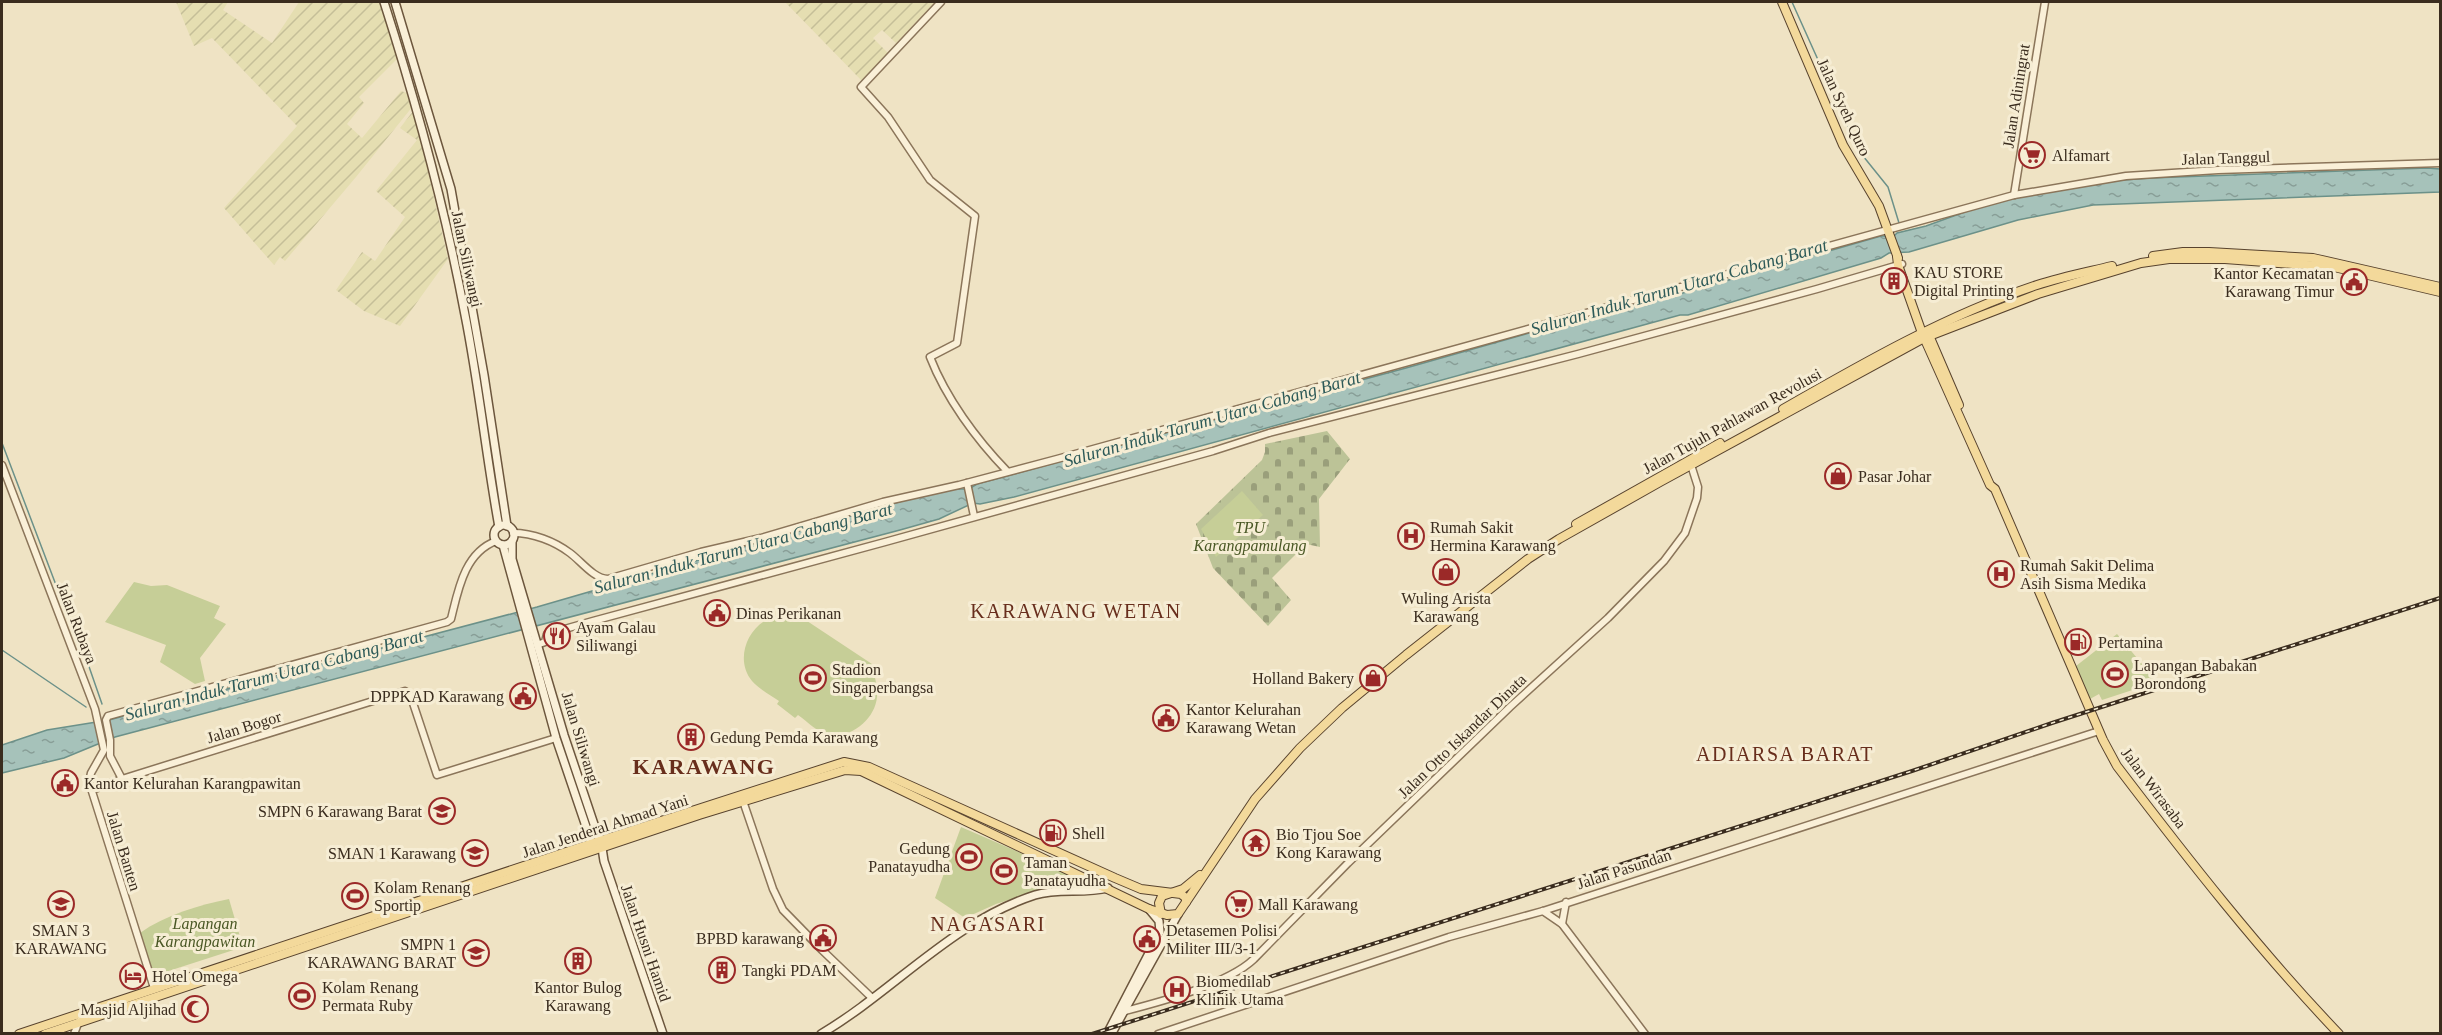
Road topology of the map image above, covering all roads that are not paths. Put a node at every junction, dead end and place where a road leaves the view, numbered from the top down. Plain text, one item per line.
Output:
1 (384, 2) edge
2 (395, 2) edge
3 (941, 2) edge
4 (1782, 2) edge
5 (2045, 2) edge
6 (2440, 163) edge
7 (2014, 195) junction
8 (1889, 232) junction
9 (1898, 259) junction
10 (2382, 275) junction
11 (2440, 287) edge
12 (2440, 292) edge
13 (1925, 334) junction
14 (2, 465) edge
15 (1691, 465) junction
16 (1007, 471) junction
17 (967, 485) junction
18 (974, 516) junction
19 (503, 526) junction
20 (512, 537) junction
21 (1560, 539) junction
22 (499, 543) junction
23 (522, 606) junction
24 (530, 634) junction
25 (537, 645) junction
26 (549, 679) junction
27 (540, 682) junction
28 (2099, 731) junction
29 (556, 738) junction
30 (122, 779) junction
31 (581, 786) junction
32 (572, 789) junction
33 (92, 790) junction
34 (930, 793) junction
35 (1255, 799) junction
36 (743, 801) junction
37 (925, 802) junction
38 (727, 803) junction
39 (597, 846) junction
40 (1108, 888) junction
41 (1174, 893) junction
42 (1186, 902) junction
43 (1566, 902) junction
44 (1543, 911) junction
45 (1178, 914) junction
46 (1160, 917) junction
47 (1562, 924) junction
48 (154, 988) junction
49 (872, 997) junction
50 (1125, 1011) junction
51 (79, 1022) junction
52 (19, 1034) edge
53 (45, 1034) edge
54 (74, 1034) edge
55 (663, 1034) edge
56 (821, 1034) edge
57 (1107, 1034) edge
58 (1112, 1034) edge
59 (1158, 1034) edge
60 (1646, 1034) edge
61 (2338, 1034) edge

1 - 19 main road, Jalan Siliwangi
2 - 19 main road, Jalan Siliwangi
3 - 16 street
4 - 8 main road, Jalan Syeh Quro
5 - 7 street, Jalan Adiningrat
6 - 7 street, Jalan Tanggul
7 - 8 street, Jalan Tanggul
8 - 9 main road, Jalan Syeh Quro
8 - 16 street, Jalan Tanggul
9 - 13 main road, Jalan Syeh Quro
9 - 18 street
10 - 11 main road
10 - 12 main road
10 - 13 main road
13 - 15 main road, Jalan Tujuh Pahlawan Revolusi
13 - 21 main road, Jalan Tujuh Pahlawan Revolusi
13 - 28 main road, Jalan Wirasaba
14 - 33 street, Jalan Rubaya
15 - 21 main road, Jalan Tujuh Pahlawan Revolusi
15 - 50 street, Jalan Otto Iskandar Dinata
16 - 17 street, Jalan Tanggul
17 - 18 street
17 - 20 street, Jalan Tanggul
18 - 25 street
19 - 20 main road
19 - 22 main road
20 - 22 main road
20 - 23 main road, Jalan Siliwangi
21 - 35 main road, Jalan Tujuh Pahlawan Revolusi
22 - 23 main road, Jalan Siliwangi
22 - 30 street
23 - 24 main road, Jalan Siliwangi
24 - 25 main road, Jalan Siliwangi
24 - 27 main road, Jalan Siliwangi
25 - 26 main road, Jalan Siliwangi
26 - 27 main road
26 - 31 main road, Jalan Siliwangi
27 - 29 main road, Jalan Siliwangi
28 - 43 street, Jalan Pasundan
28 - 61 main road, Jalan Wirasaba
29 - 30 street, Jalan Bogor
29 - 32 main road, Jalan Siliwangi
30 - 33 street, Jalan Bogor
31 - 32 main road
31 - 39 main road, Jalan Siliwangi
32 - 39 main road, Jalan Siliwangi
33 - 48 street, Jalan Banten
34 - 37 main road
34 - 38 main road, Jalan Jenderal Ahmad Yani
34 - 41 main road, Jalan Jenderal Ahmad Yani
35 - 41 main road, Jalan Tujuh Pahlawan Revolusi
35 - 42 main road, Jalan Tujuh Pahlawan Revolusi
36 - 37 main road, Jalan Jenderal Ahmad Yani
36 - 38 main road, Jalan Jenderal Ahmad Yani
36 - 49 street
37 - 40 main road, Jalan Jenderal Ahmad Yani
38 - 39 main road, Jalan Jenderal Ahmad Yani
39 - 48 main road, Jalan Jenderal Ahmad Yani
39 - 51 main road, Jalan Jenderal Ahmad Yani
39 - 55 main road, Jalan Husni Hamid
40 - 46 main road, Jalan Jenderal Ahmad Yani
40 - 49 main road
41 - 42 main road, Jalan Jenderal Ahmad Yani
41 - 46 main road
42 - 45 main road, Jalan Tujuh Pahlawan Revolusi
43 - 44 street, Jalan Pasundan
43 - 47 street
44 - 47 street
44 - 59 street, Jalan Pasundan
45 - 46 main road, Jalan Jenderal Ahmad Yani
45 - 50 main road, Jalan Tujuh Pahlawan Revolusi
46 - 57 main road
47 - 60 street
48 - 52 main road, Jalan Jenderal Ahmad Yani
49 - 56 main road
50 - 58 main road, Jalan Tujuh Pahlawan Revolusi
51 - 53 main road, Jalan Jenderal Ahmad Yani
51 - 54 street

